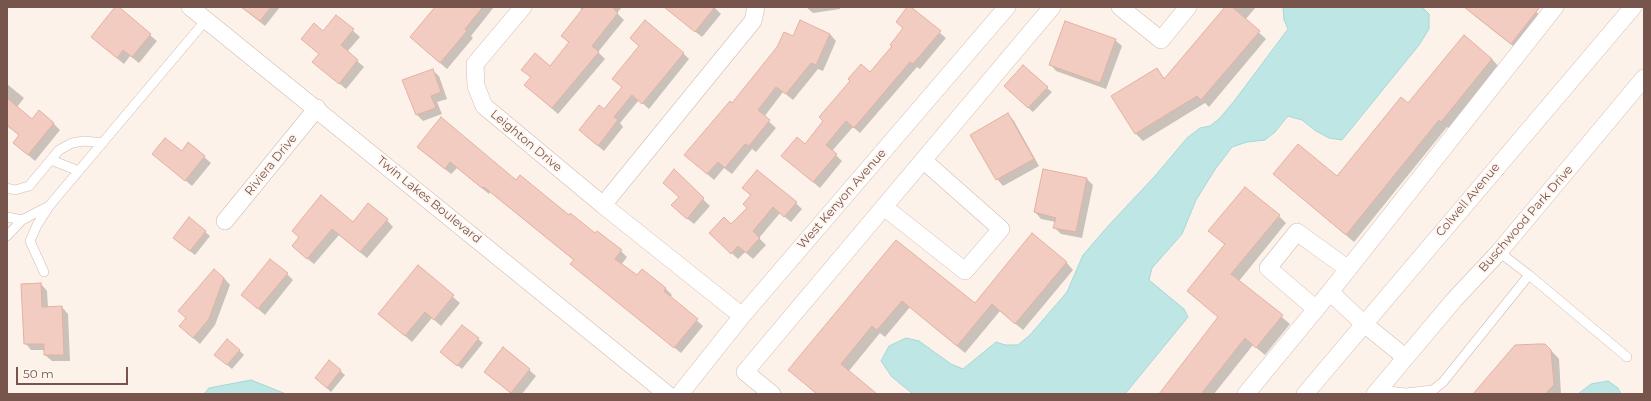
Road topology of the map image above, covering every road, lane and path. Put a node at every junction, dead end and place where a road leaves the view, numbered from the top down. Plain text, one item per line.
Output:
1 (190, 7) edge
2 (523, 7) edge
3 (756, 7) edge
4 (1007, 7) edge
5 (1052, 7) edge
6 (1120, 7) edge
7 (1188, 7) edge
8 (1555, 7) edge
9 (1633, 7) edge
10 (206, 20) junction
11 (1644, 78) edge
12 (316, 108) junction
13 (103, 143) junction
14 (51, 160) junction
15 (923, 160) junction
16 (79, 171) junction
17 (7, 188) edge
18 (50, 205) junction
19 (603, 205) junction
20 (884, 207) junction
21 (7, 217) edge
22 (22, 220) junction
23 (225, 221) dead end
24 (7, 236) edge
25 (1499, 252) junction
26 (1348, 269) junction
27 (44, 272) dead end
28 (1529, 275) junction
29 (1330, 292) junction
30 (1316, 309) junction
31 (742, 316) junction
32 (1363, 323) junction
33 (1405, 357) junction
34 (1627, 358) dead end
35 (1376, 392) edge
36 (667, 394) edge
37 (680, 394) edge
38 (772, 394) edge
39 (1246, 394) edge
40 (1305, 394) edge

1 - 10 street, Twin Lakes Boulevard
2 - 19 street, Leighton Drive
3 - 19 street
4 - 31 street, West Kenyon Avenue
5 - 15 street
6 - 7 street
8 - 26 street
9 - 32 street, Colwell Avenue
10 - 12 street, Twin Lakes Boulevard
10 - 13 lane
11 - 25 street, Buschwood Park Drive
12 - 23 street, Riviera Drive
12 - 36 street, Twin Lakes Boulevard
13 - 14 lane
13 - 16 lane
14 - 16 lane
14 - 17 lane
15 - 20 street
15 - 20 street
16 - 18 lane
18 - 22 lane
18 - 27 lane
19 - 31 street, Leighton Drive
20 - 38 street
21 - 22 lane
22 - 24 lane
25 - 28 lane
25 - 33 street, Buschwood Park Drive
26 - 29 street
26 - 30 street
28 - 34 lane
28 - 35 lane
29 - 30 street
29 - 32 street
30 - 39 street
31 - 37 street, West Kenyon Avenue
32 - 33 street
32 - 40 street, Colwell Avenue
33 - 35 street, Buschwood Park Drive

